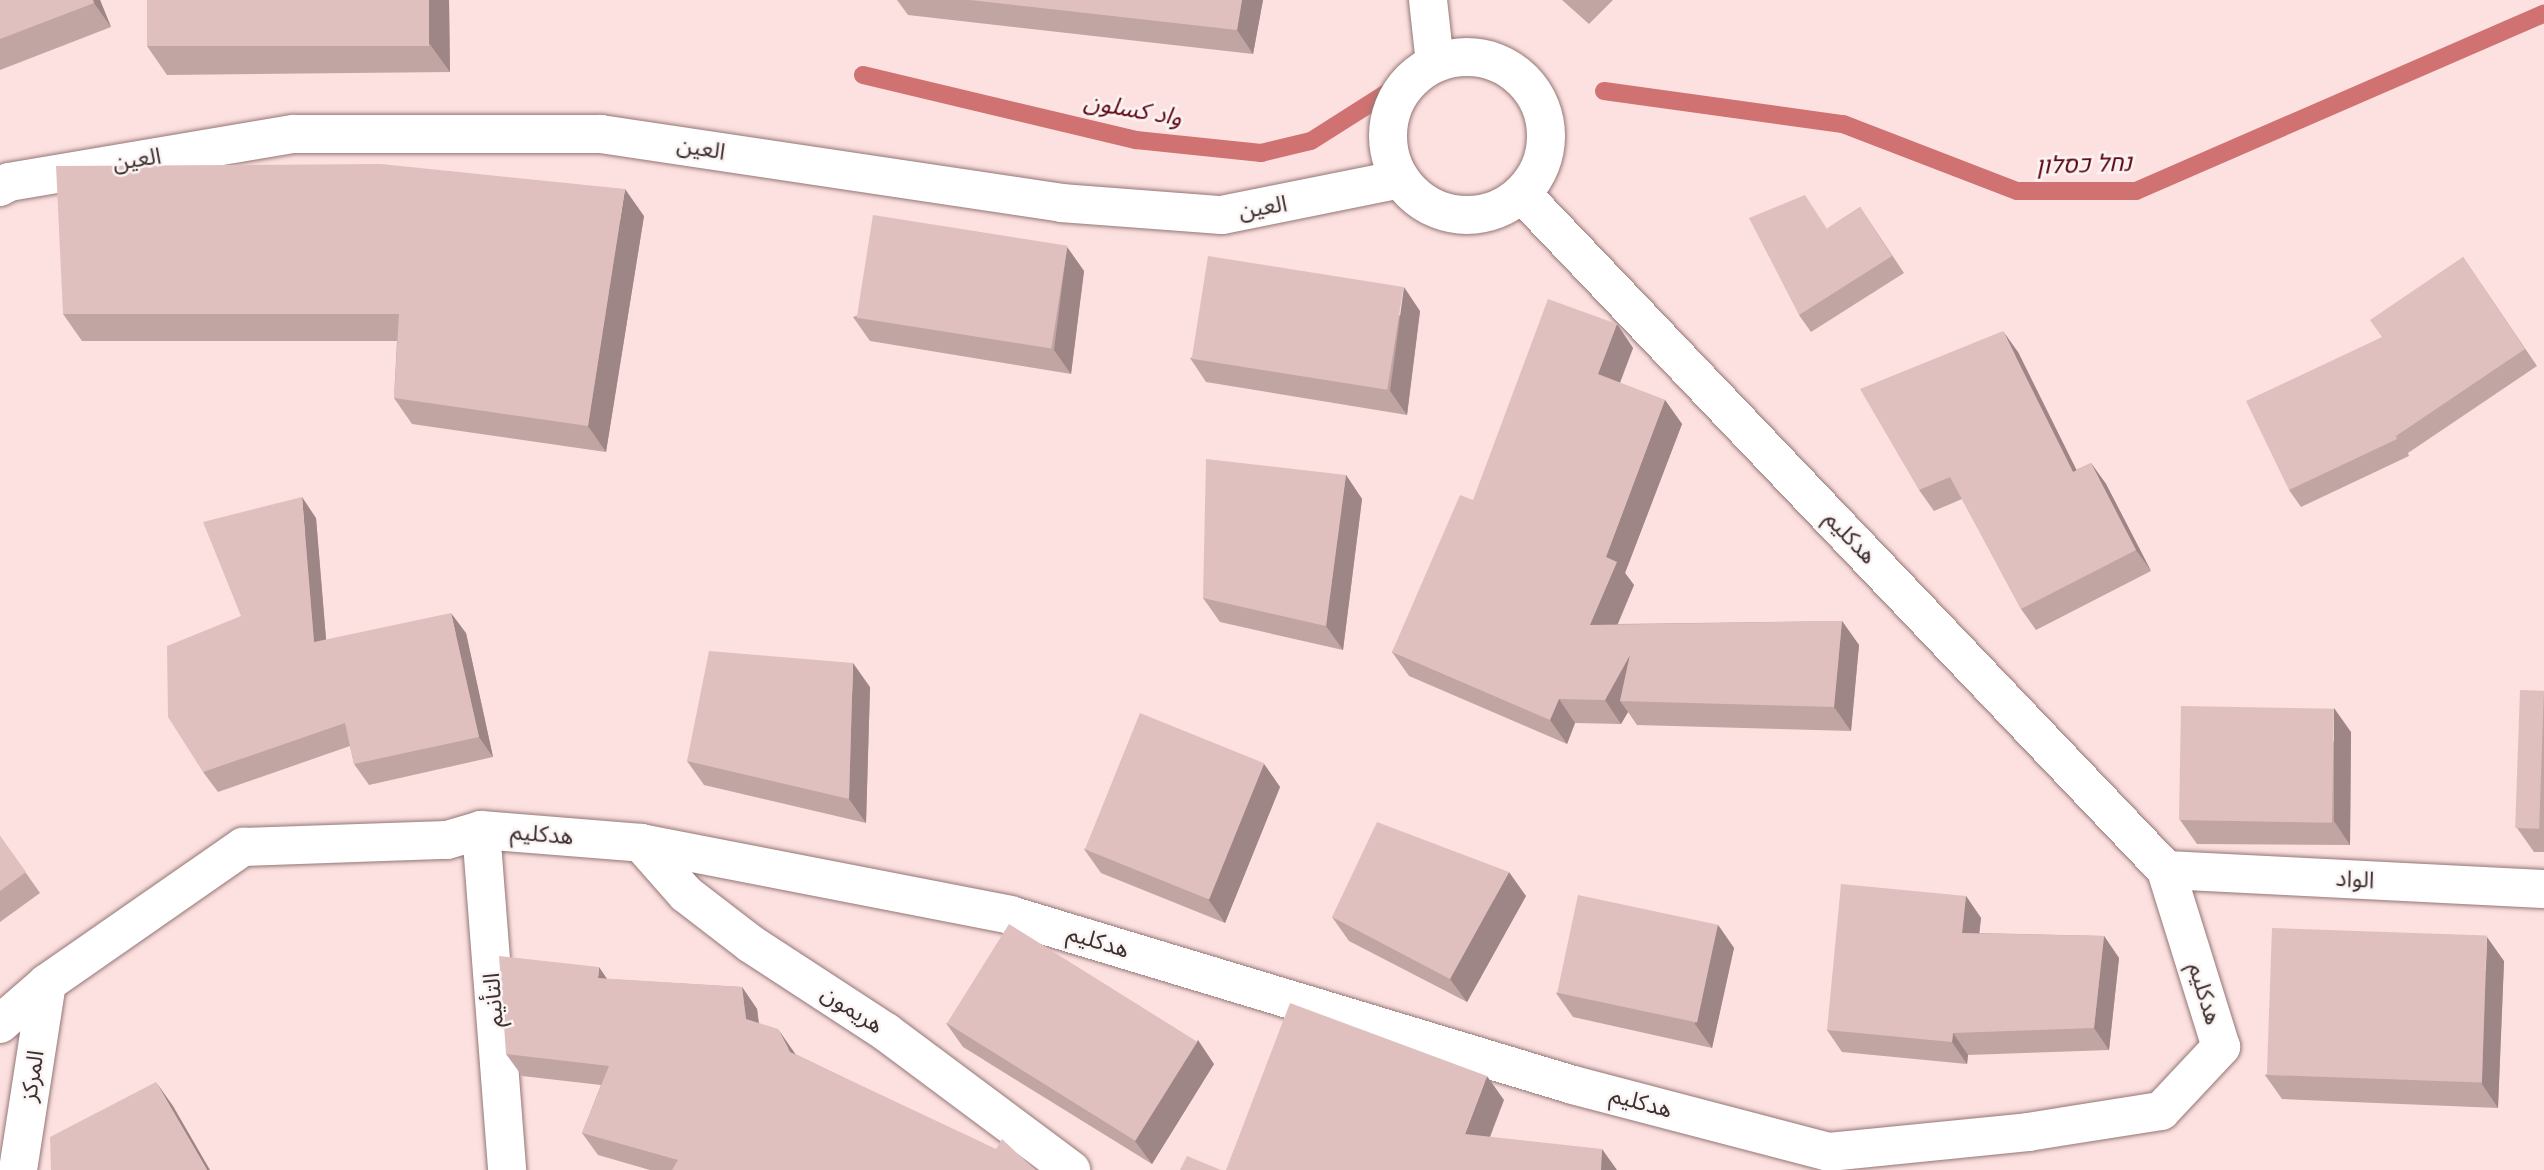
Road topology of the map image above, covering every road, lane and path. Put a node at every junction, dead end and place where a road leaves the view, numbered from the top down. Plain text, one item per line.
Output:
1 (1428, 0) edge
2 (1435, 63) junction
3 (1400, 179) junction
4 (0, 187) edge
5 (1522, 194) junction
6 (481, 830) junction
7 (641, 843) junction
8 (2166, 870) junction
9 (2544, 889) edge
10 (47, 983) junction
11 (0, 1024) edge
12 (18, 1170) edge
13 (507, 1170) edge
14 (1071, 1170) edge

1 - 2 street
2 - 3 street
2 - 5 street
3 - 4 street, العين
3 - 5 street
5 - 8 street, هدكليم
6 - 7 street, هدكليم
6 - 10 street, هدكليم
6 - 13 street, التأنيم
7 - 8 street, هدكليم
7 - 14 street, هريمون
8 - 9 street, الواد
10 - 11 street, هدكليم
10 - 12 street, المركز

